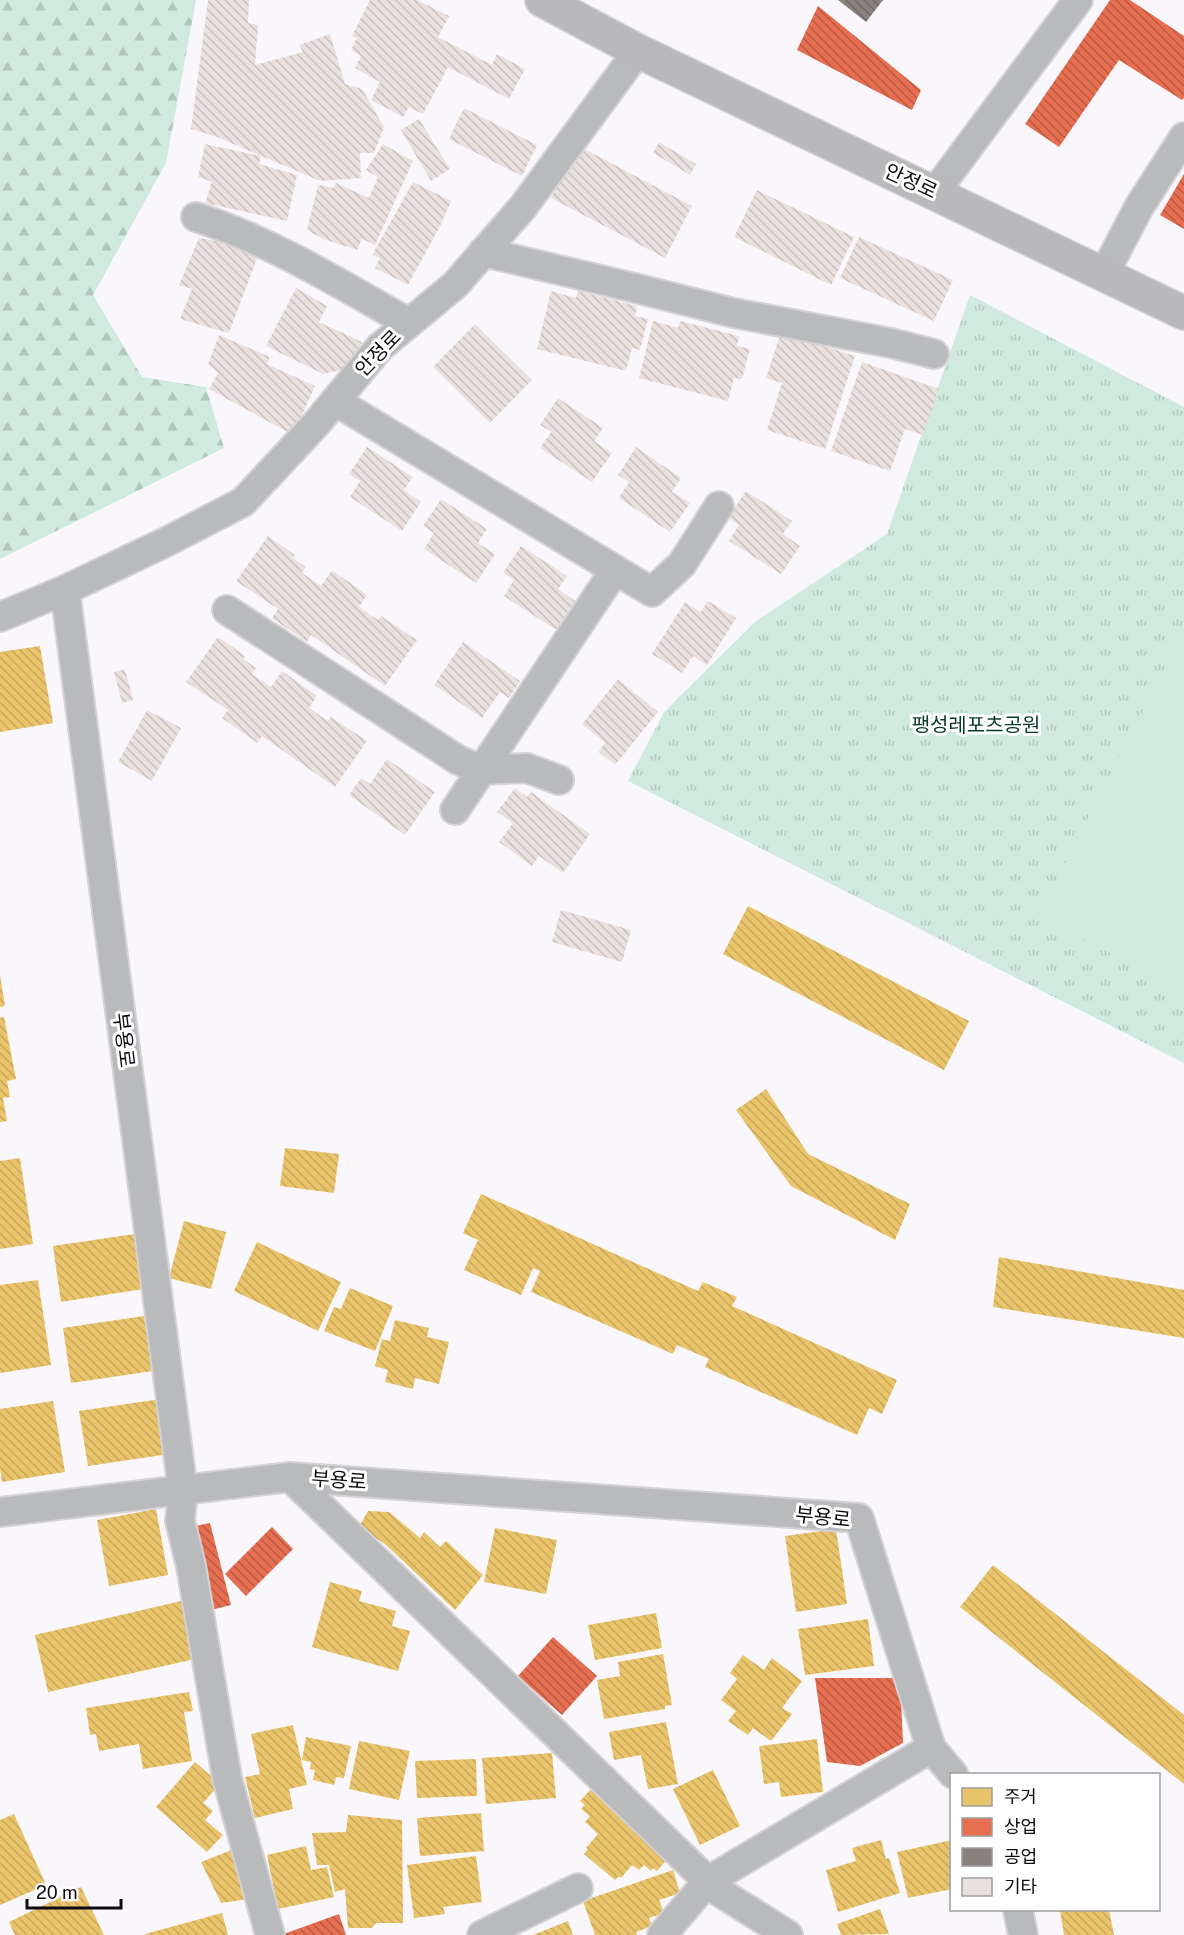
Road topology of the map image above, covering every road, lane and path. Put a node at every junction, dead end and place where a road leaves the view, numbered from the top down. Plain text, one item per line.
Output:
1 (542, 0) edge
2 (1077, 0) edge
3 (575, 7) edge
4 (638, 51) junction
5 (1184, 137) edge
6 (935, 192) junction
7 (196, 217) dead end
8 (483, 252) junction
9 (1104, 274) junction
10 (1184, 313) edge
11 (409, 323) junction
12 (934, 354) dead end
13 (335, 400) junction
14 (719, 506) dead end
15 (615, 570) junction
16 (65, 590) junction
17 (227, 610) dead end
18 (0, 617) edge
19 (481, 770) junction
20 (559, 780) dead end
21 (455, 810) dead end
22 (290, 1477) junction
23 (183, 1491) junction
24 (0, 1512) edge
25 (931, 1748) junction
26 (952, 1773) edge
27 (708, 1881) junction
28 (578, 1888) dead end
29 (1018, 1911) edge
30 (270, 1935) edge
31 (483, 1935) edge
32 (662, 1935) edge
33 (788, 1935) edge
34 (1023, 1935) edge

1 - 3 main road, 안정로
2 - 6 street
3 - 4 main road, 안정로
4 - 6 main road, 안정로
4 - 8 street, 안정로
5 - 9 street
6 - 9 main road, 안정로
7 - 11 street
8 - 11 street, 안정로
8 - 12 street
9 - 10 main road, 안정로
11 - 13 street, 안정로
13 - 15 street
13 - 16 street, 안정로
14 - 15 street
15 - 19 street
16 - 18 street, 안정로
16 - 23 street, 부용로
17 - 19 street
19 - 20 street
19 - 21 street
22 - 23 street, 부용로
22 - 25 street, 부용로
22 - 27 street, 부용로
23 - 24 street, 부용로
23 - 30 street
25 - 26 street
25 - 27 street
27 - 32 street
27 - 33 street, 부용로
28 - 31 street
29 - 34 street

